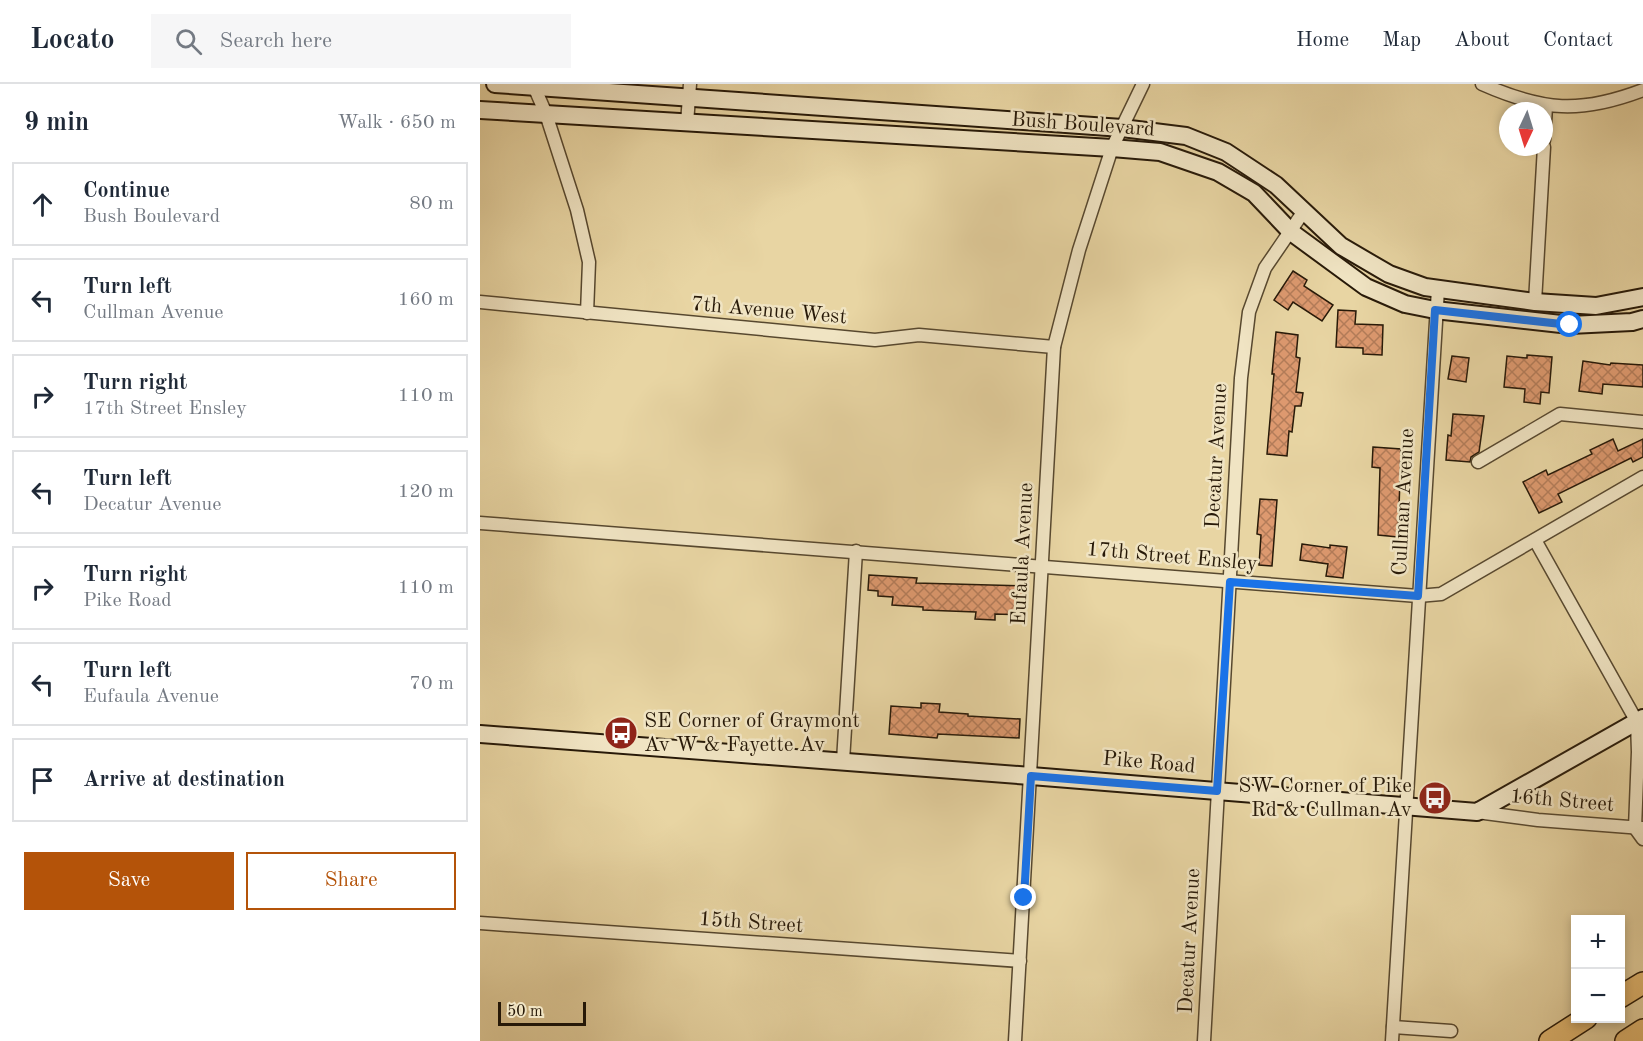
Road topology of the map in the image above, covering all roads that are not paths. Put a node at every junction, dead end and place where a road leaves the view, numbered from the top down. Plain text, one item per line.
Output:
1 (495, 84) edge
2 (1143, 84) edge
3 (1482, 84) edge
4 (533, 85) edge
5 (1643, 90) edge
6 (689, 91) edge
7 (1532, 102) edge
8 (1553, 106) edge
9 (480, 110) edge
10 (546, 114) junction
11 (687, 123) junction
12 (1122, 128) junction
13 (1112, 148) junction
14 (1543, 156) edge
15 (1304, 211) junction
16 (1291, 232) junction
17 (1438, 289) junction
18 (1643, 297) edge
19 (480, 302) edge
20 (1535, 302) junction
21 (1435, 310) junction
22 (587, 313) junction
23 (1643, 319) edge
24 (1054, 347) junction
25 (1643, 422) edge
26 (1478, 462) dead end
27 (1643, 477) edge
28 (480, 523) edge
29 (1535, 540) junction
30 (856, 551) junction
31 (1042, 567) junction
32 (1230, 582) junction
33 (1418, 596) junction
34 (1640, 720) edge
35 (480, 734) edge
36 (843, 761) junction
37 (1031, 776) junction
38 (1217, 791) junction
39 (1406, 806) junction
40 (1477, 812) junction
41 (1639, 828) edge
42 (1643, 839) edge
43 (480, 923) edge
44 (1020, 961) junction
45 (1643, 983) edge
46 (1625, 994) edge
47 (1578, 1023) edge
48 (1393, 1027) junction
49 (1643, 1030) edge
50 (1451, 1031) dead end
51 (1015, 1041) edge
52 (1204, 1041) edge
53 (1392, 1041) edge
54 (1550, 1041) edge
55 (1626, 1041) edge

1 - 4 main road, Bush Boulevard
2 - 12 street, Eufaula Avenue
3 - 7 street
4 - 6 main road, Bush Boulevard
4 - 10 street
5 - 8 street
6 - 11 street
6 - 12 main road, Bush Boulevard
9 - 10 main road, Bush Boulevard
10 - 11 main road, Bush Boulevard
10 - 22 street
11 - 13 main road, Bush Boulevard
12 - 13 street, Eufaula Avenue
12 - 15 main road, Bush Boulevard
13 - 16 main road, Bush Boulevard
13 - 24 street, Eufaula Avenue
14 - 20 street
15 - 16 street, Decatur Avenue
15 - 17 main road, Bush Boulevard
16 - 21 main road, Bush Boulevard
16 - 32 street, Decatur Avenue
17 - 20 main road, Bush Boulevard
17 - 21 street, Cullman Avenue
18 - 20 main road, Bush Boulevard
19 - 22 street, 7th Avenue West
21 - 23 main road, Bush Boulevard
21 - 33 street, Cullman Avenue
22 - 24 street, 7th Avenue West
24 - 31 street, Eufaula Avenue
25 - 26 street
27 - 29 street, 17th Street Ensley
28 - 30 street, 17th Street Ensley
29 - 33 street, 17th Street Ensley
29 - 34 street
30 - 31 street, 17th Street Ensley
30 - 36 street
31 - 32 street, 17th Street Ensley
31 - 37 street, Eufaula Avenue
32 - 33 street, 17th Street Ensley
32 - 38 street, Decatur Avenue
33 - 39 street, Cullman Avenue
34 - 40 main road
34 - 41 street
35 - 36 main road, Pike Road
36 - 37 main road, Pike Road
37 - 38 main road, Pike Road
37 - 44 street, Eufaula Avenue
38 - 39 main road, Pike Road
38 - 52 street, Decatur Avenue
39 - 40 main road, Pike Road
39 - 48 street, Cullman Avenue
40 - 41 street, 16th Street
41 - 42 street
43 - 44 street, 15th Street
44 - 51 street, Eufaula Avenue
45 - 46 highway
47 - 54 highway
48 - 50 street
48 - 53 street, Cullman Avenue
49 - 55 highway

